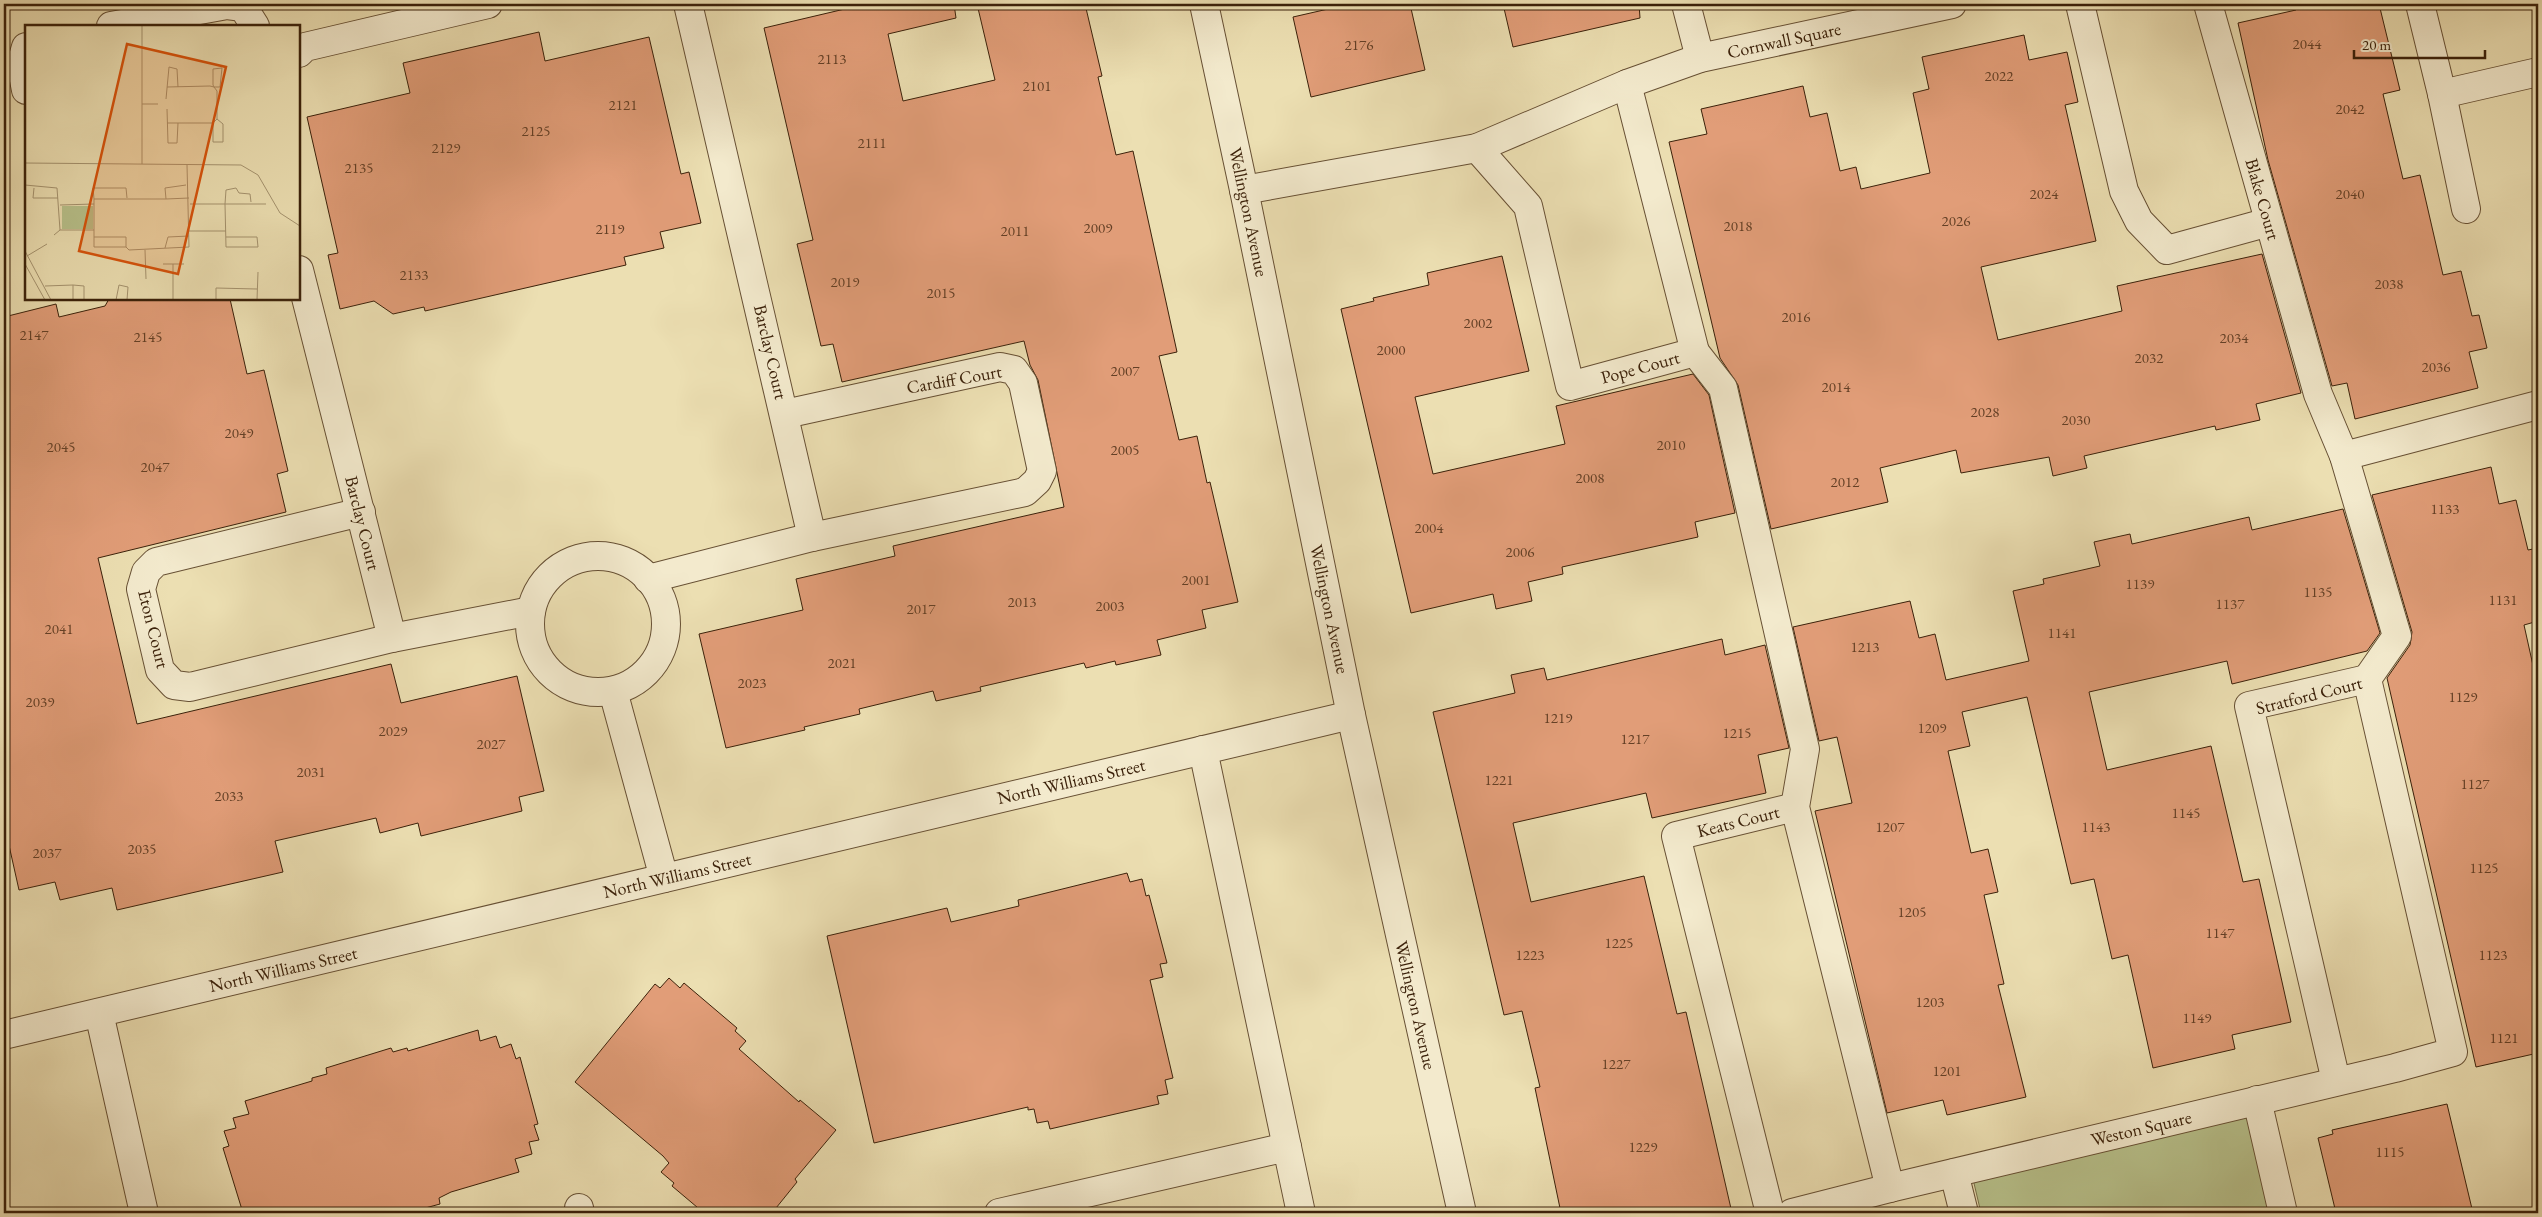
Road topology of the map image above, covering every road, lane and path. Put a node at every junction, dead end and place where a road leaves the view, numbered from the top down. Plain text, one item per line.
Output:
1 (488, 4) edge
2 (690, 4) edge
3 (1204, 4) edge
4 (1686, 4) edge
5 (1952, 4) edge
6 (2080, 4) edge
7 (2208, 4) edge
8 (2420, 4) edge
9 (117, 25) edge
10 (254, 25) edge
11 (25, 49) edge
12 (300, 52) edge
13 (1700, 58) junction
14 (2538, 72) edge
15 (1627, 84) junction
16 (25, 85) edge
17 (2442, 94) junction
18 (1477, 148) junction
19 (1244, 190) junction
20 (2466, 209) dead end
21 (2269, 222) junction
22 (300, 274) edge
23 (1695, 352) junction
24 (2538, 406) edge
25 (785, 414) junction
26 (2344, 456) junction
27 (361, 512) junction
28 (812, 537) junction
29 (648, 578) junction
30 (531, 611) junction
31 (392, 638) junction
32 (2367, 679) junction
33 (613, 691) junction
34 (1351, 715) junction
35 (1203, 750) junction
36 (1795, 806) junction
37 (664, 878) junction
38 (99, 1013) junction
39 (4, 1035) edge
40 (2336, 1081) junction
41 (2256, 1100) junction
42 (1286, 1147) junction
43 (1954, 1172) junction
44 (1890, 1188) junction
45 (144, 1213) edge
46 (999, 1213) edge
47 (1301, 1213) edge
48 (1462, 1213) edge
49 (1770, 1213) edge
50 (1792, 1213) edge
51 (1964, 1213) edge
52 (2283, 1213) edge

1 - 12 street
2 - 25 street, Barclay Court
3 - 19 street, Wellington Avenue
4 - 13 street
5 - 13 street, Cornwall Square
6 - 21 street
7 - 21 street, Blake Court
8 - 17 street
9 - 10 street
11 - 16 street
13 - 15 street
14 - 17 street
15 - 18 street
15 - 23 street, Pope Court
17 - 20 street
18 - 19 street
18 - 23 street, Pope Court
19 - 34 street, Wellington Avenue
21 - 26 street, Blake Court
22 - 27 street, Barclay Court
23 - 36 street
24 - 26 street
25 - 28 street, Barclay Court
25 - 28 street, Cardiff Court
26 - 32 street, Blake Court
27 - 31 street, Barclay Court
27 - 31 street, Eton Court
28 - 29 street
29 - 30 street
29 - 33 street
30 - 31 street
30 - 33 street
32 - 40 street, Stratford Court
32 - 40 street, Stratford Court
33 - 37 street
34 - 35 street, North Williams Street
34 - 48 street, Wellington Avenue
35 - 37 street, North Williams Street
35 - 42 street
36 - 44 street, Keats Court
36 - 49 street, Keats Court
37 - 38 street, North Williams Street
38 - 39 street, North Williams Street
38 - 45 street
40 - 41 street, Stratford Court
41 - 43 street, Weston Square
41 - 52 street
42 - 46 street
42 - 47 street
43 - 44 street
43 - 51 street
44 - 50 street

